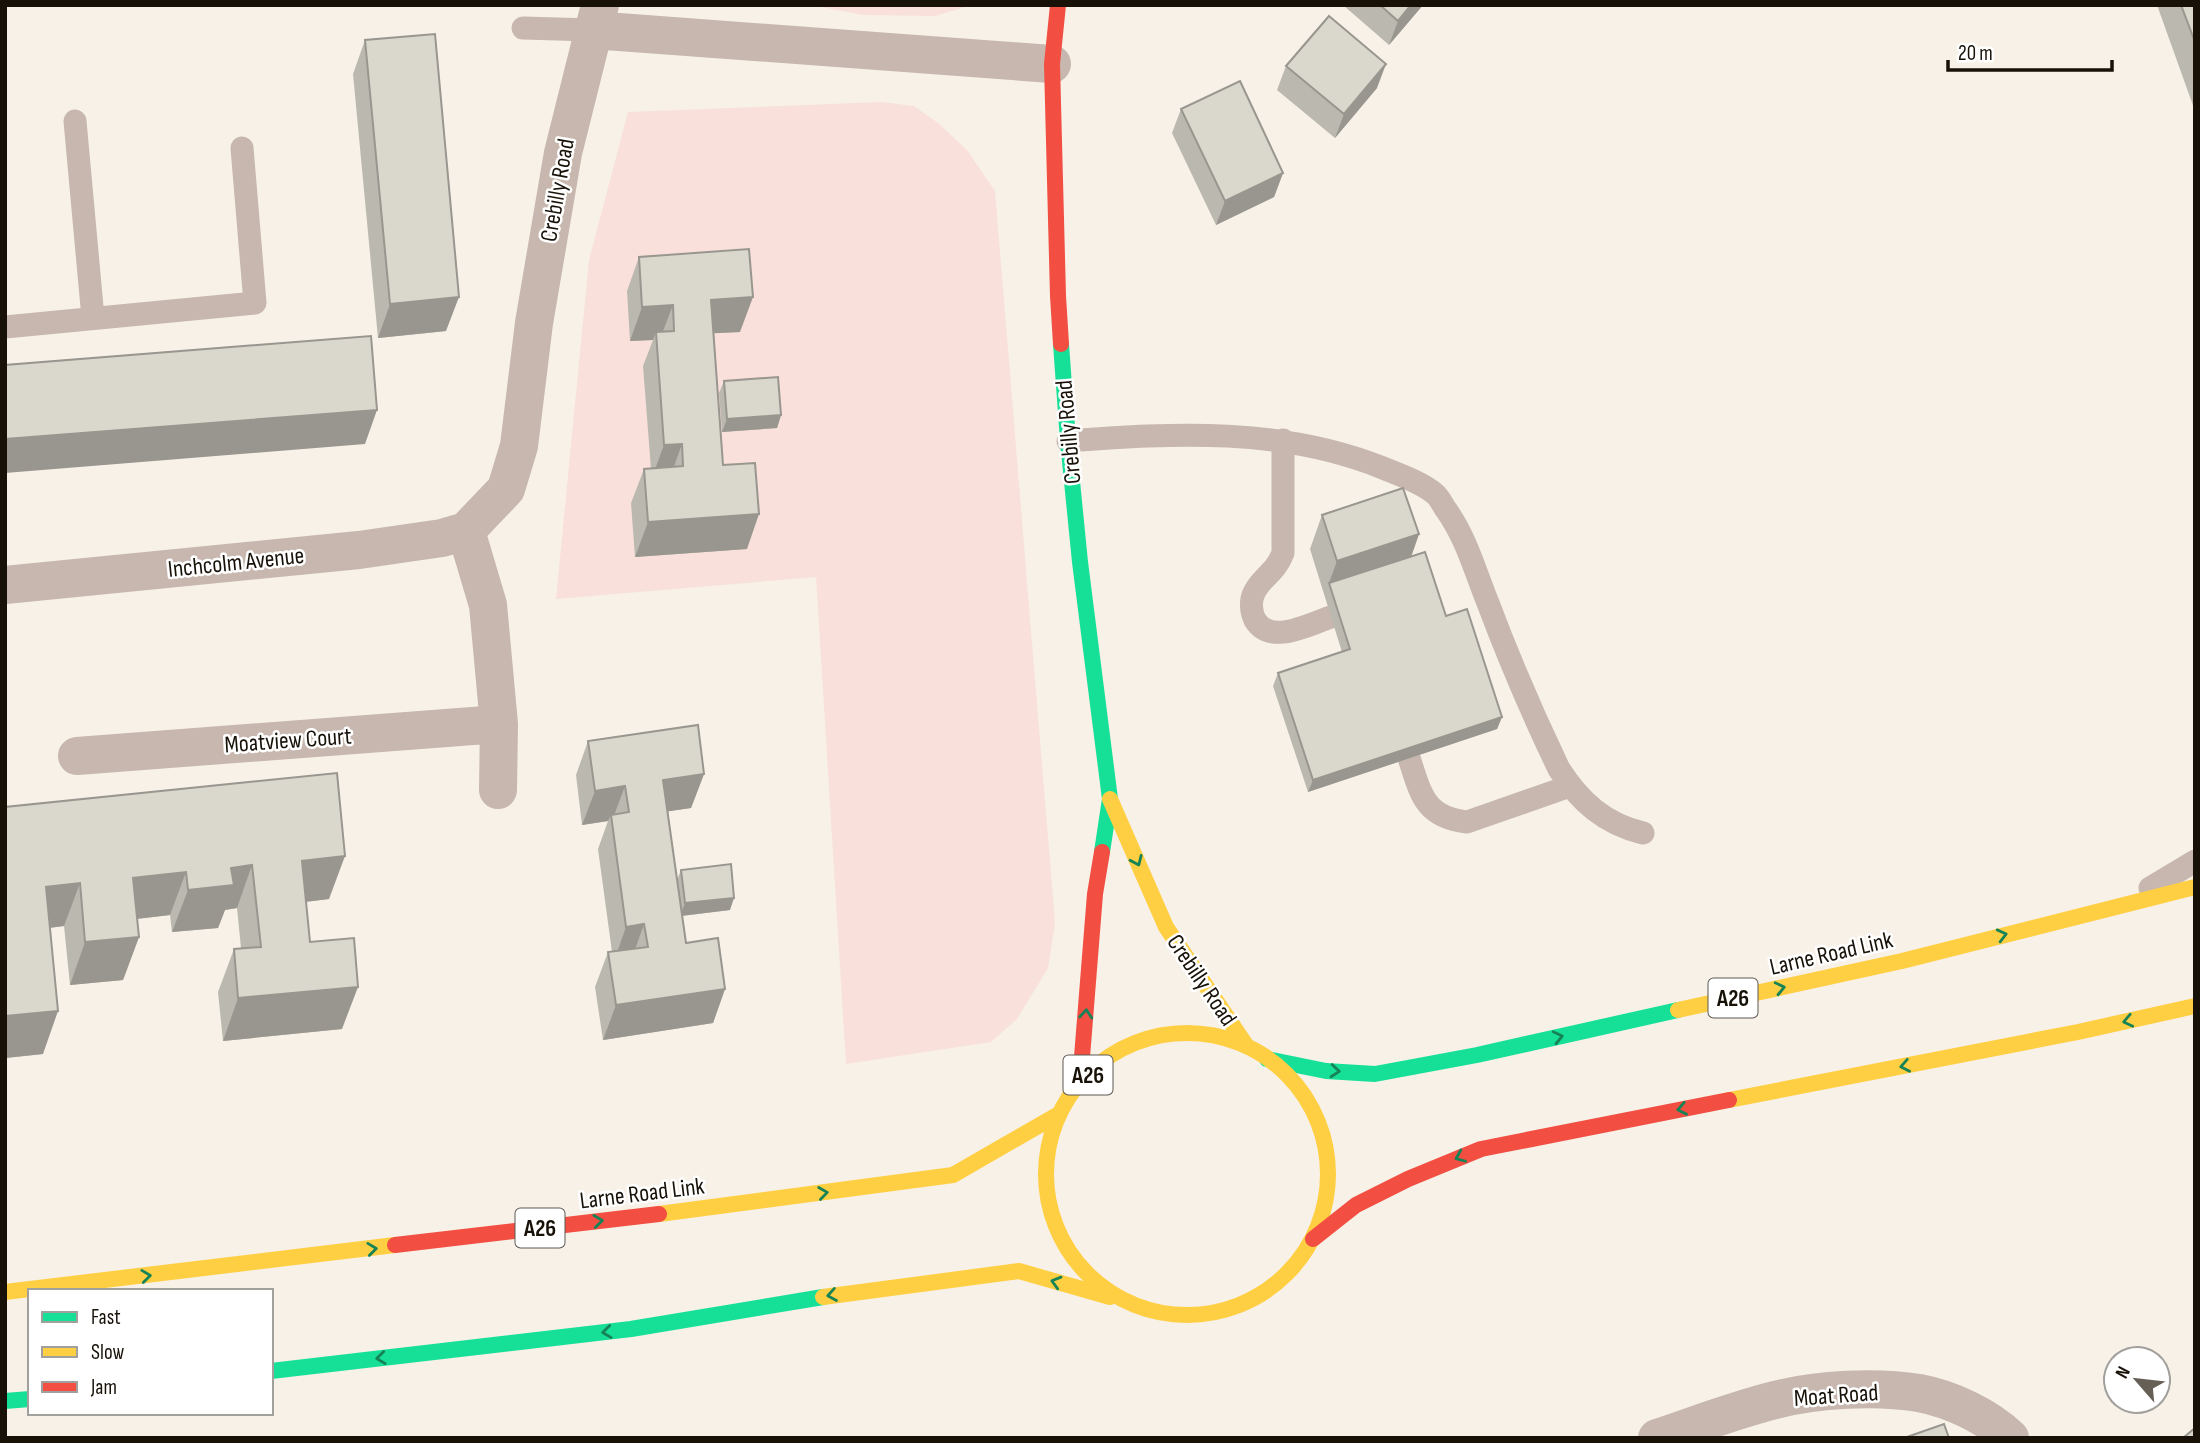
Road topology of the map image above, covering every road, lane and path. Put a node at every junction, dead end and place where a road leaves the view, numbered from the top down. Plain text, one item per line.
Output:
1 (1058, 5) edge
2 (596, 18) edge
3 (523, 28) dead end
4 (1052, 64) junction
5 (75, 121) dead end
6 (242, 148) dead end
7 (93, 318) junction
8 (5, 327) edge
9 (1068, 440) junction
10 (1283, 440) junction
11 (466, 531) junction
12 (5, 585) edge
13 (1331, 617) dead end
14 (499, 724) junction
15 (77, 756) dead end
16 (1409, 758) edge
17 (1570, 786) junction
18 (498, 790) dead end
19 (1110, 799) junction
20 (1643, 833) dead end
21 (2195, 861) edge
22 (2195, 887) edge
23 (2123, 905) junction
24 (2195, 1006) edge
25 (1246, 1045) junction
26 (1267, 1059) junction
27 (1080, 1082) junction
28 (1059, 1114) junction
29 (1313, 1239) junction
30 (38, 1289) edge
31 (28, 1290) edge
32 (5, 1293) edge
33 (1122, 1300) junction
34 (273, 1371) edge
35 (28, 1399) edge
36 (5, 1401) edge
37 (1657, 1438) edge
38 (2010, 1438) edge

1 - 4 main road, Crebilly Road
2 - 3 lane
2 - 4 street
2 - 11 street, Crebilly Road
4 - 9 main road, Crebilly Road
5 - 7 lane
6 - 7 lane
7 - 8 lane
9 - 10 lane
9 - 19 main road, Crebilly Road
10 - 13 lane
10 - 17 lane
11 - 12 street, Inchcolm Avenue
11 - 14 street
14 - 15 street, Moatview Court
14 - 18 street
16 - 17 lane
17 - 20 lane
19 -> 25 main road, Crebilly Road
27 -> 19 main road, Crebilly Road
21 - 23 lane
22 - 23 main road, Larne Road Link / A26
26 -> 23 main road, Larne Road Link / A26
24 -> 29 main road, A26
25 - 26 main road, A26
25 - 27 main road, A26
26 - 29 main road, A26
27 - 28 main road, A26
30 -> 28 main road, Larne Road Link / A26
28 - 33 main road, A26
29 - 33 main road, A26
32 -> 31 main road, Larne Road Link / A26
33 -> 34 main road, A26
35 - 36 main road
37 - 38 street, Moat Road

